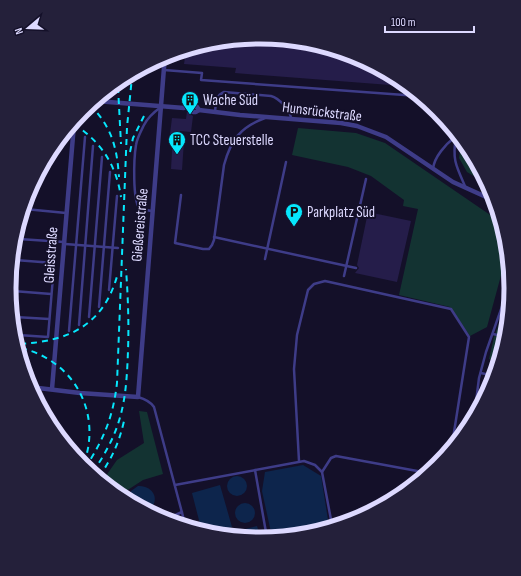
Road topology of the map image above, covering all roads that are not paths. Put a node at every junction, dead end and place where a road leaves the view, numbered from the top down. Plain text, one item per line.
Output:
1 (164, 63) edge
2 (164, 70) junction
3 (411, 95) edge
4 (102, 101) edge
5 (161, 106) junction
6 (193, 106) dead end
7 (186, 109) dead end
8 (199, 110) junction
9 (193, 112) dead end
10 (215, 112) junction
11 (268, 118) junction
12 (291, 120) junction
13 (73, 131) edge
14 (85, 137) dead end
15 (453, 138) edge
16 (455, 141) edge
17 (93, 146) dead end
18 (102, 157) dead end
19 (286, 162) dead end
20 (433, 170) junction
21 (110, 172) dead end
22 (366, 179) dead end
23 (466, 187) junction
24 (181, 194) dead end
25 (117, 196) dead end
26 (487, 197) edge
27 (29, 209) edge
28 (153, 211) junction
29 (66, 213) junction
30 (214, 237) junction
31 (21, 239) edge
32 (56, 241) junction
33 (64, 243) junction
34 (76, 245) junction
35 (85, 245) junction
36 (95, 246) junction
37 (104, 247) junction
38 (112, 248) junction
39 (118, 248) dead end
40 (267, 249) junction
41 (265, 259) dead end
42 (18, 260) edge
43 (54, 263) junction
44 (347, 266) junction
45 (356, 268) dead end
46 (344, 276) dead end
47 (109, 290) dead end
48 (16, 291) edge
49 (51, 294) junction
50 (504, 301) edge
51 (99, 307) dead end
52 (18, 317) edge
53 (89, 317) dead end
54 (49, 319) junction
55 (79, 325) dead end
56 (69, 331) dead end
57 (493, 334) junction
58 (21, 335) edge
59 (500, 336) edge
60 (480, 373) junction
61 (487, 375) joint
62 (486, 382) edge
63 (37, 387) edge
64 (52, 388) junction
65 (138, 397) junction
66 (476, 403) edge
67 (453, 438) edge
68 (299, 461) junction
69 (256, 470) junction
70 (322, 472) junction
71 (422, 472) edge
72 (175, 485) junction
73 (182, 512) junction
74 (173, 516) edge
75 (184, 521) edge
76 (331, 522) edge
77 (266, 532) edge

1 - 2 street, Gießereistraße
2 - 3 lane
2 - 5 street, Gießereistraße
4 - 5 street
5 - 7 street
5 - 28 street, Gießereistraße
5 - 28 lane
6 - 8 street
8 - 9 street
8 - 10 street, Hunsrückstraße
10 - 11 street, Hunsrückstraße
10 - 12 lane
11 - 12 street, Hunsrückstraße
11 - 30 lane
12 - 20 street, Hunsrückstraße
13 - 29 street, Gleisstraße
14 - 34 lane
15 - 20 lane
16 - 23 lane
17 - 35 lane
18 - 36 lane
19 - 40 lane
20 - 23 street, Hunsrückstraße
21 - 37 lane
22 - 44 lane
23 - 26 street, Hunsrückstraße
24 - 30 lane
25 - 38 lane
27 - 29 lane
28 - 65 street, Gießereistraße
29 - 33 street, Gleisstraße
30 - 40 lane
31 - 32 lane
32 - 33 lane
32 - 43 lane
33 - 34 lane
33 - 64 street, Gleisstraße
34 - 35 lane
34 - 56 lane
35 - 36 lane
35 - 55 lane
36 - 37 lane
36 - 53 lane
37 - 38 lane
37 - 51 lane
38 - 39 lane
38 - 47 lane
40 - 41 lane
40 - 44 lane
42 - 43 lane
43 - 49 lane
44 - 45 lane
44 - 46 lane
48 - 49 lane
49 - 54 lane
50 - 57 lane
52 - 54 lane
54 - 58 lane
57 - 59 lane
57 - 60 lane
60 - 61 lane
60 - 66 lane
61 - 62 lane
63 - 64 street
64 - 65 street
65 - 72 lane
67 - 68 lane
68 - 69 lane
68 - 70 lane
69 - 72 lane
69 - 77 lane
70 - 71 lane
70 - 76 lane
72 - 73 lane
73 - 74 lane
73 - 75 lane

